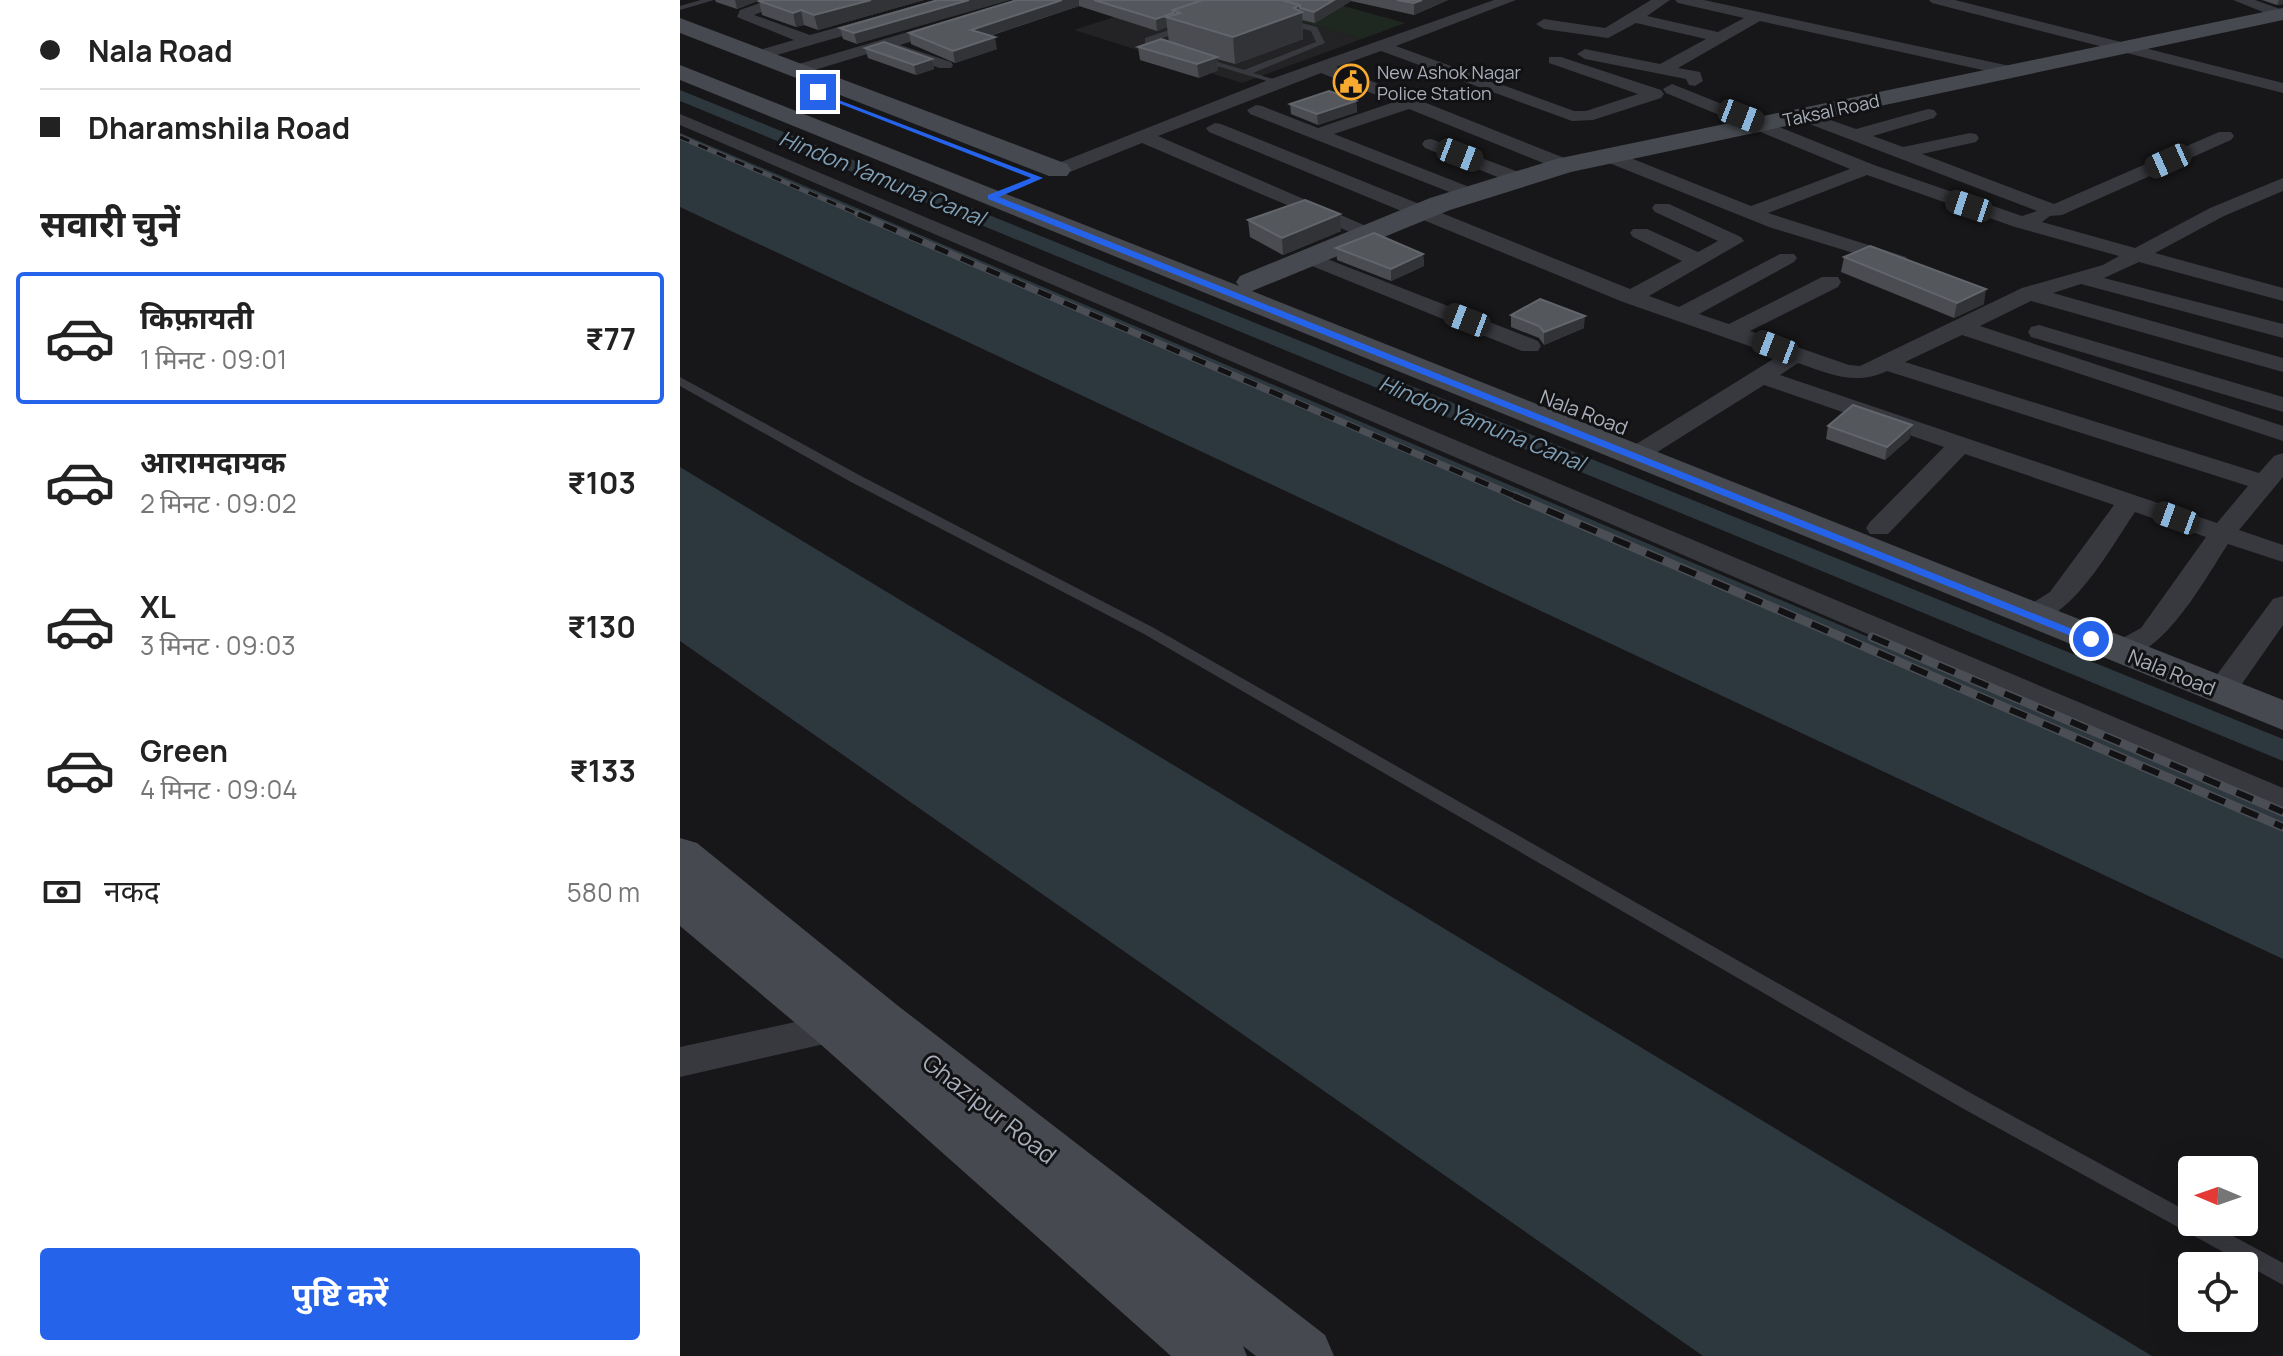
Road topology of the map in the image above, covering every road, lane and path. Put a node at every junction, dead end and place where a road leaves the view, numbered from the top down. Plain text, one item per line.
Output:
1 (710, 0) edge
2 (783, 0) edge
3 (952, 0) edge
4 (1508, 0) edge
5 (1662, 0) edge
6 (1683, 0) edge
7 (1738, 0) edge
8 (1937, 0) edge
9 (2241, 0) edge
10 (680, 8) edge
11 (1721, 8) junction
12 (2282, 14) edge
13 (1758, 16) junction
14 (1273, 18) edge
15 (1635, 18) junction
16 (1202, 21) edge
17 (1544, 24) dead end
18 (680, 25) edge
19 (962, 27) edge
20 (1719, 37) junction
21 (680, 38) edge
22 (811, 41) junction
23 (886, 44) junction
24 (1380, 45) junction
25 (2128, 47) junction
26 (1572, 51) dead end
27 (1176, 53) edge
28 (759, 55) junction
29 (1190, 57) edge
30 (1555, 60) dead end
31 (945, 65) edge
32 (1321, 67) junction
33 (1664, 69) junction
34 (798, 70) junction
35 (2010, 71) junction
36 (680, 72) edge
37 (1244, 73) junction
38 (1277, 83) junction
39 (2283, 88) edge
40 (1664, 91) junction
41 (1409, 103) junction
42 (1256, 110) dead end
43 (1928, 114) dead end
44 (1805, 116) junction
45 (680, 119) edge
46 (1764, 125) junction
47 (1215, 128) dead end
48 (1317, 134) junction
49 (1856, 135) junction
50 (1142, 136) junction
51 (2225, 136) dead end
52 (1970, 138) dead end
53 (1431, 144) dead end
54 (1902, 153) junction
55 (1611, 157) junction
56 (1565, 165) junction
57 (1861, 166) junction
58 (1517, 178) junction
59 (1027, 183) junction
60 (2283, 184) edge
61 (1470, 194) junction
62 (1662, 208) dead end
63 (2055, 211) junction
64 (1421, 212) junction
65 (1753, 212) junction
66 (2022, 223) junction
67 (1366, 233) junction
68 (1640, 233) dead end
69 (2133, 256) junction
70 (1309, 258) junction
71 (1787, 258) dead end
72 (1699, 261) junction
73 (1924, 270) edge
74 (2085, 279) junction
75 (1251, 282) junction
76 (1830, 282) dead end
77 (2030, 293) junction
78 (2283, 295) edge
79 (1631, 297) junction
80 (1984, 304) junction
81 (1682, 314) junction
82 (1961, 327) junction
83 (1733, 331) junction
84 (2283, 331) edge
85 (1530, 346) dead end
86 (1796, 355) junction
87 (1885, 363) junction
88 (2283, 365) edge
89 (1761, 376) junction
90 (680, 381) edge
91 (2283, 405) edge
92 (1554, 412) junction
93 (2283, 434) edge
94 (1961, 444) junction
95 (1646, 448) junction
96 (2283, 461) edge
97 (2265, 483) junction
98 (2130, 501) junction
99 (1879, 528) junction
100 (2222, 534) junction
101 (2283, 554) edge
102 (2283, 605) edge
103 (2046, 607) junction
104 (2151, 634) junction
105 (2120, 651) junction
106 (2231, 680) junction
107 (2283, 685) edge
108 (2283, 716) edge
109 (2283, 801) edge
110 (680, 855) edge
111 (680, 899) edge
112 (857, 1024) junction
113 (680, 1062) edge
114 (2283, 1275) edge
115 (1216, 1356) edge
116 (1303, 1356) edge

1 - 10 lane
2 - 22 street
3 - 22 street
4 - 24 street
5 - 15 street
6 - 11 street
7 - 11 street
8 - 25 street
9 - 12 street
11 - 13 street
12 - 25 street, Taksal Road
13 - 20 street
13 - 35 street
14 - 37 lane
15 - 17 street
15 - 20 street
16 - 27 lane
18 - 28 street
19 - 23 street
20 - 33 street
21 - 59 street
22 - 28 street
23 - 31 street
23 - 34 street
24 - 32 street
24 - 40 street
25 - 35 street, Taksal Road
25 - 39 street
26 - 33 street
28 - 34 street
29 - 37 lane
30 - 40 street
32 - 38 street
32 - 41 street
33 - 40 street
34 - 59 street
35 - 44 street, Taksal Road
36 - 59 street
37 - 38 lane
38 - 50 street
40 - 46 street
41 - 48 street
41 - 56 street
42 - 48 street
43 - 49 street
44 - 46 street, Taksal Road
44 - 49 street
45 - 109 street
46 - 55 street, Taksal Road
46 - 57 street
47 - 64 street
48 - 61 street
49 - 54 street
50 - 59 street
50 - 67 street
51 - 63 street
52 - 54 street
53 - 58 street
54 - 57 street
54 - 63 street
55 - 56 street, Taksal Road
55 - 65 street
56 - 58 street, Taksal Road
57 - 65 street
57 - 66 street
58 - 61 street, Taksal Road
59 - 75 street, Nala Road
59 - 92 street, Nala Road
60 - 69 street
61 - 64 street, Taksal Road
62 - 72 street
63 - 66 street
64 - 67 street, Taksal Road
64 - 79 street
65 - 73 street
66 - 69 street
67 - 70 street, Taksal Road
68 - 72 street
69 - 74 street
69 - 78 street
70 - 75 street, Taksal Road
70 - 85 street
71 - 81 street
72 - 79 street
74 - 77 street
74 - 84 street
75 - 92 street, Nala Road
76 - 83 street
77 - 80 street
77 - 88 street
79 - 81 street
80 - 82 street
80 - 91 street
81 - 83 street
82 - 87 street
82 - 93 street
83 - 86 street
86 - 87 street
86 - 89 street
87 - 97 street
89 - 94 street
89 - 95 street
90 - 114 lane
92 - 95 street, Nala Road
94 - 98 street
94 - 99 street
95 - 99 street, Nala Road
95 - 103 street, Nala Road
96 - 97 street
97 - 100 street
98 - 100 street
98 - 103 street
99 - 103 street, Nala Road
100 - 101 street
100 - 104 street
102 - 106 street
103 - 104 street, Nala Road
103 - 105 street, Nala Road
104 - 105 street
104 - 106 street, Nala Road
105 - 106 street, Nala Road
106 - 107 street, Nala Road
106 - 108 street, Nala Road
110 - 112 street, Ghazipur Road
111 - 112 street, Ghazipur Road
112 - 113 street
112 - 115 street, Ghazipur Road
112 - 116 street, Ghazipur Road

